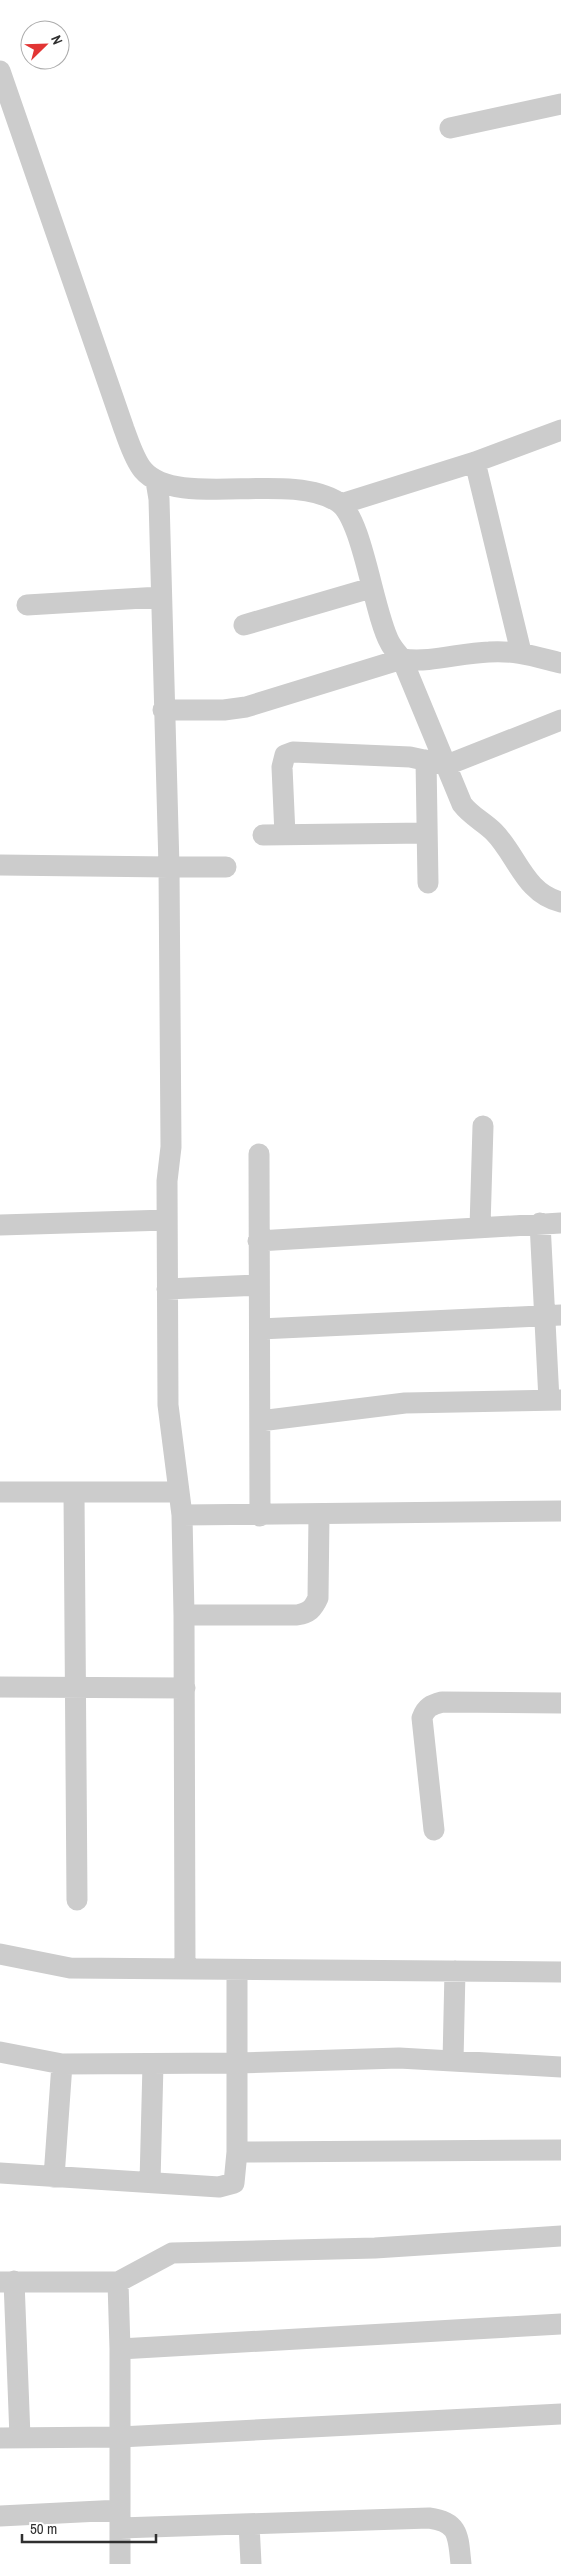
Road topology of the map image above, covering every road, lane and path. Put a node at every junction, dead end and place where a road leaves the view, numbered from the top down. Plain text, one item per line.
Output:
1 (0, 73) edge
2 (561, 104) edge
3 (450, 128) dead end
4 (561, 430) edge
5 (475, 462) junction
6 (156, 481) junction
7 (341, 504) junction
8 (371, 588) junction
9 (160, 597) junction
10 (27, 605) dead end
11 (244, 625) dead end
12 (521, 652) junction
13 (402, 659) junction
14 (561, 663) edge
15 (163, 710) junction
16 (561, 720) edge
17 (426, 760) junction
18 (447, 765) junction
19 (426, 833) junction
20 (263, 835) dead end
21 (285, 835) junction
22 (0, 865) edge
23 (169, 867) junction
24 (226, 867) dead end
25 (428, 883) dead end
26 (561, 902) edge
27 (483, 1126) dead end
28 (259, 1154) dead end
29 (167, 1220) junction
30 (540, 1223) junction
31 (561, 1223) edge
32 (0, 1225) edge
33 (480, 1227) junction
34 (258, 1241) junction
35 (259, 1285) junction
36 (167, 1289) junction
37 (553, 1315) edge
38 (260, 1330) junction
39 (555, 1400) edge
40 (260, 1421) junction
41 (0, 1492) edge
42 (74, 1492) junction
43 (179, 1492) junction
44 (561, 1512) edge
45 (182, 1515) junction
46 (319, 1515) junction
47 (260, 1516) junction
48 (184, 1615) junction
49 (0, 1687) edge
50 (75, 1688) junction
51 (185, 1688) junction
52 (561, 1702) edge
53 (434, 1830) dead end
54 (77, 1900) dead end
55 (0, 1954) edge
56 (185, 1969) junction
57 (237, 1970) junction
58 (455, 1972) junction
59 (561, 1972) edge
60 (0, 2052) edge
61 (453, 2061) junction
62 (237, 2063) junction
63 (62, 2064) junction
64 (153, 2064) junction
65 (561, 2067) edge
66 (561, 2150) edge
67 (237, 2152) junction
68 (0, 2173) edge
69 (54, 2177) junction
70 (150, 2182) junction
71 (561, 2236) edge
72 (7, 2282) edge
73 (118, 2282) junction
74 (561, 2324) edge
75 (120, 2349) junction
76 (561, 2414) edge
77 (120, 2436) junction
78 (10, 2437) edge
79 (0, 2516) edge
80 (120, 2519) junction
81 (249, 2524) junction
82 (120, 2564) edge
83 (251, 2564) edge
84 (461, 2564) edge

1 - 6 street
2 - 3 street
4 - 5 street
5 - 7 street
5 - 12 street
6 - 7 street
6 - 9 street
7 - 8 street
8 - 11 street
8 - 13 street
9 - 10 street
9 - 15 street
12 - 13 street
12 - 14 street
13 - 15 street
13 - 18 street
15 - 23 street
16 - 18 street
17 - 18 street
17 - 19 street
17 - 21 street
18 - 26 street
19 - 21 street
19 - 25 street
20 - 21 street
22 - 23 street
23 - 24 street
23 - 29 street
27 - 33 street
28 - 34 street
29 - 32 street
29 - 36 street
30 - 31 street
30 - 33 street
30 - 37 street
33 - 34 street
34 - 35 street
35 - 36 street
35 - 38 street
36 - 43 street
37 - 38 street
37 - 39 street
38 - 40 street
39 - 40 street
40 - 47 street
41 - 42 street
42 - 43 street
42 - 50 street
43 - 45 street
44 - 46 street
45 - 47 street
45 - 48 street
46 - 47 street
46 - 48 street
48 - 51 street
49 - 50 street
50 - 51 street
50 - 54 street
51 - 56 street
52 - 53 street
55 - 56 street
56 - 57 street
57 - 58 street
57 - 62 street
58 - 59 street
58 - 61 street
60 - 63 street
61 - 62 street
61 - 65 street
62 - 64 street
62 - 67 street
63 - 64 street
63 - 69 street
64 - 70 street
66 - 67 street
67 - 70 street
68 - 69 street
69 - 70 street
71 - 73 street
72 - 73 street
72 - 78 street
73 - 75 street
74 - 75 street
75 - 77 street
76 - 77 street
77 - 78 street
77 - 80 street
79 - 80 street
80 - 81 street
80 - 82 street
81 - 83 street
81 - 84 street

